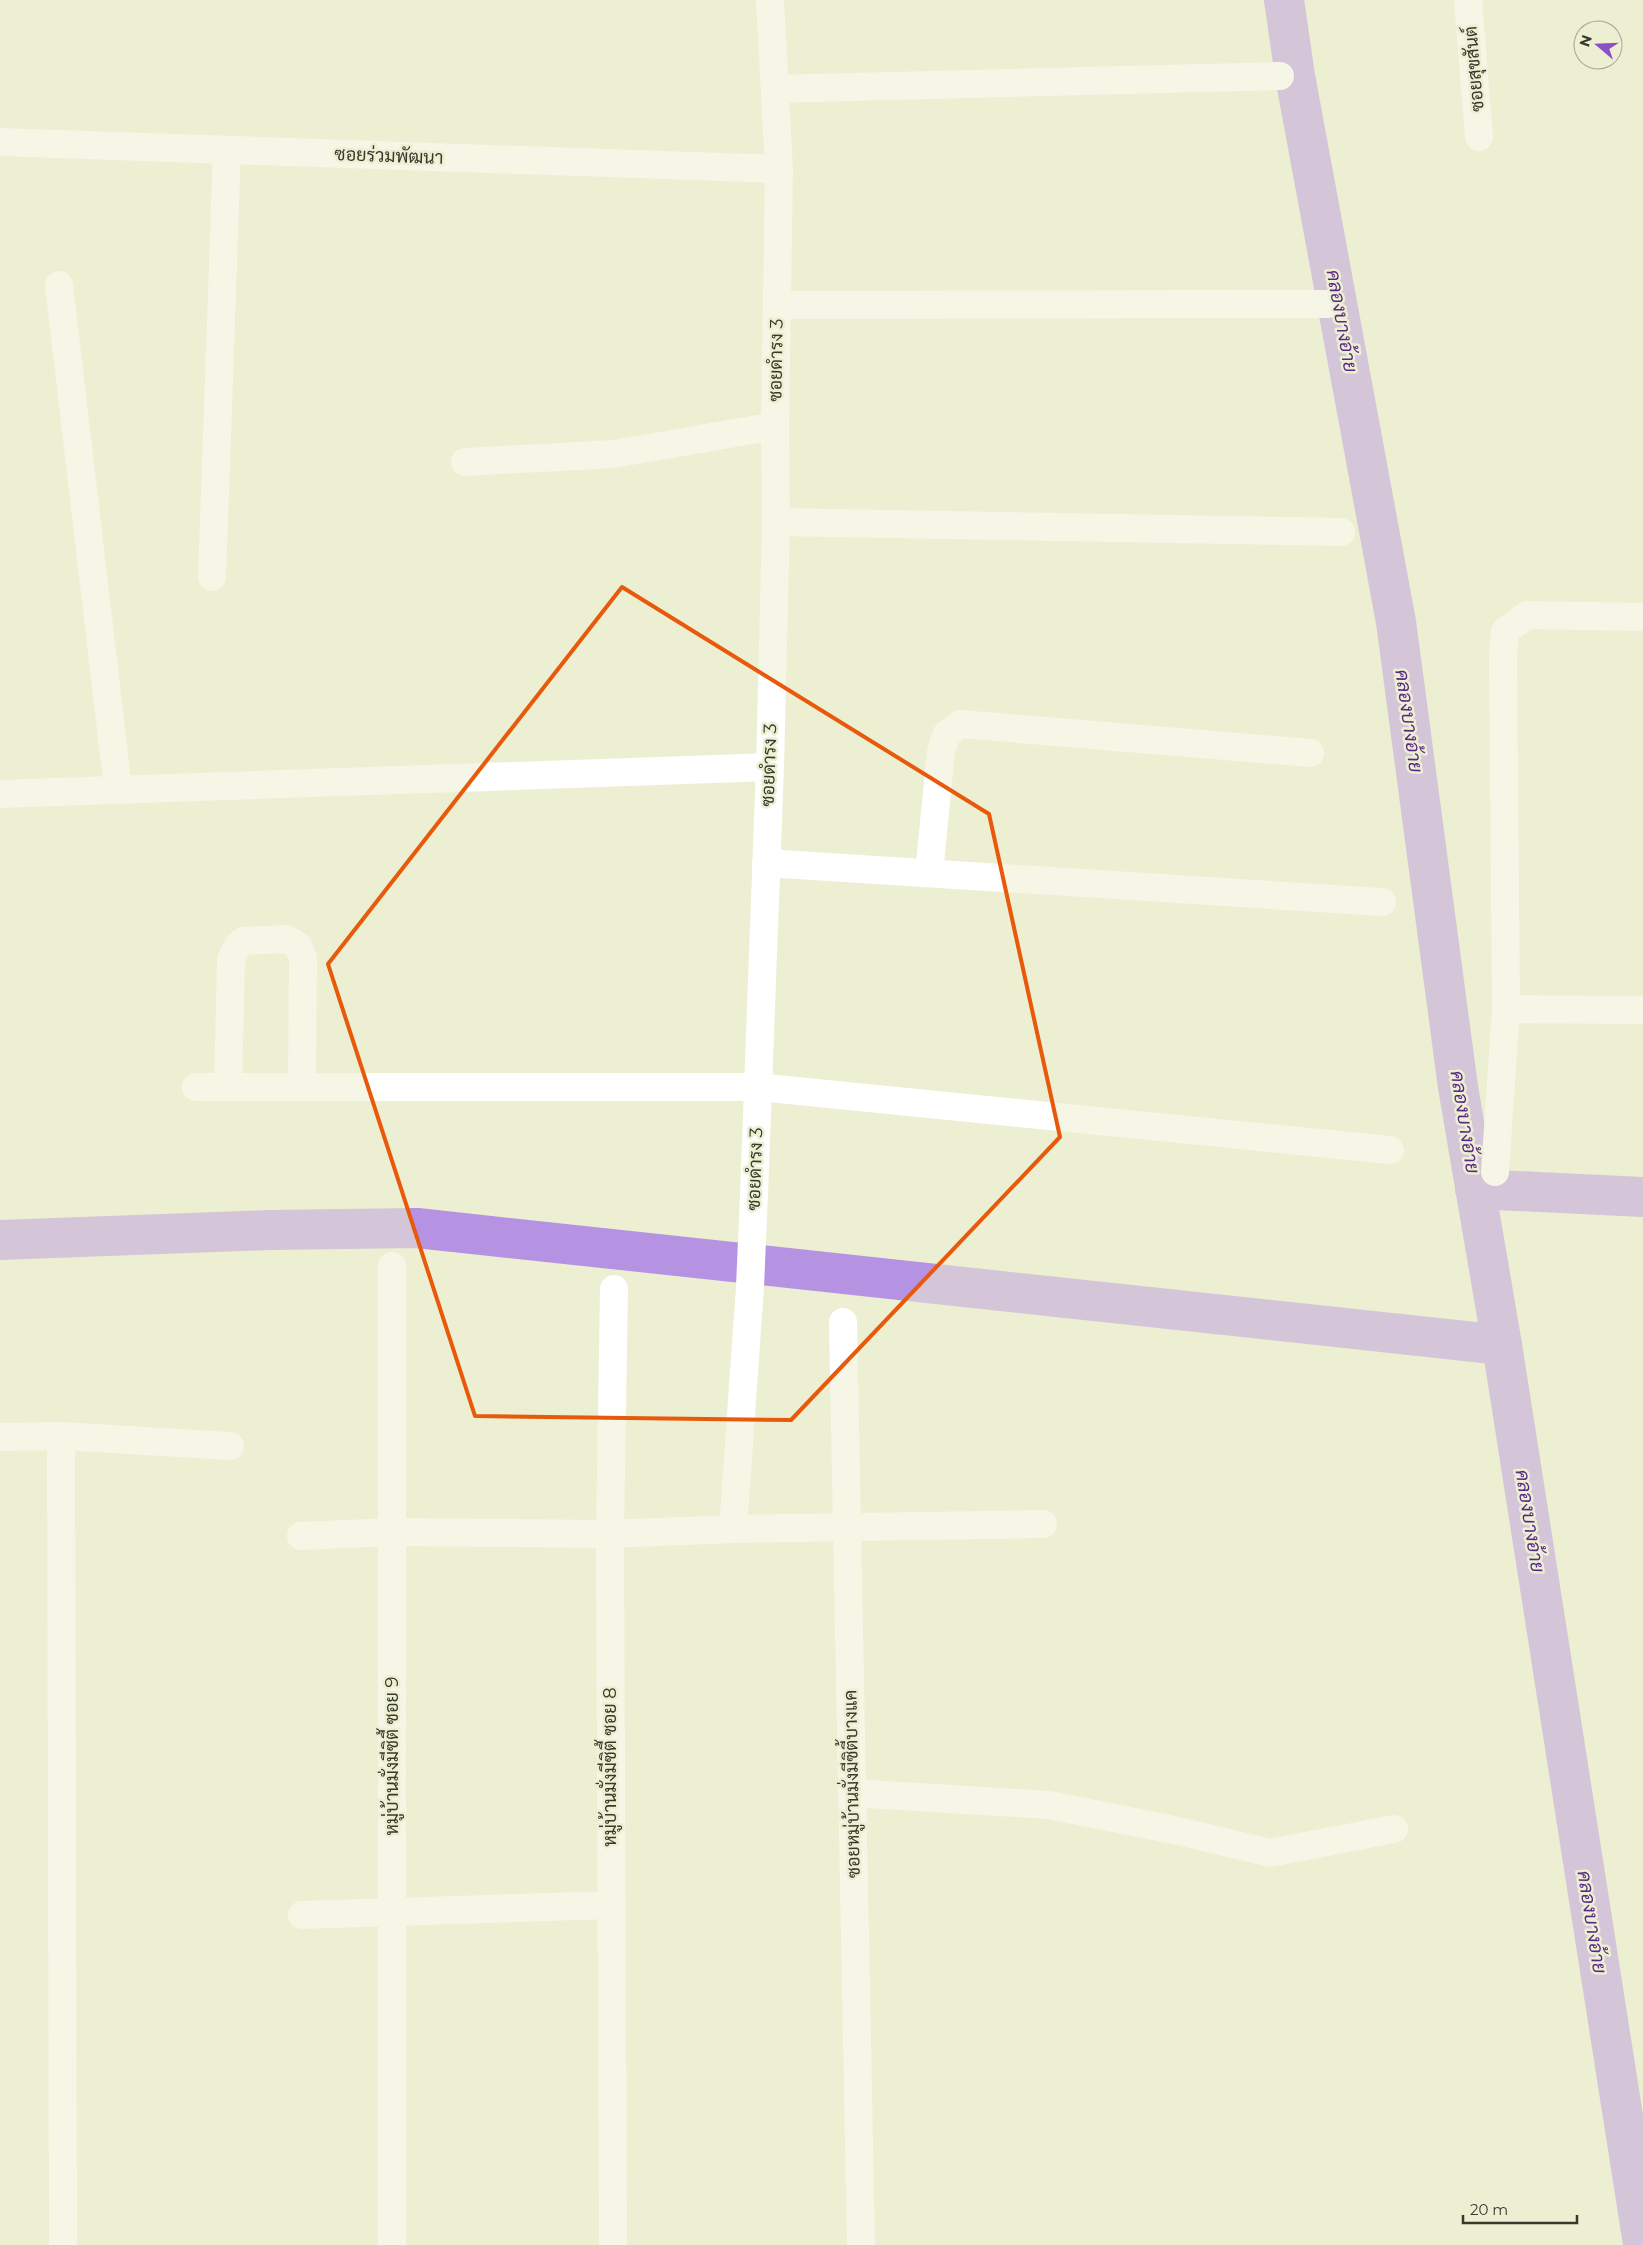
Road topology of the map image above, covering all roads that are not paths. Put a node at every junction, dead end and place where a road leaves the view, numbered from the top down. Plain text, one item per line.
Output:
1 (770, 0) edge
2 (1468, 0) edge
3 (1280, 76) dead end
4 (775, 89) junction
5 (1479, 137) dead end
6 (0, 142) edge
7 (227, 150) junction
8 (779, 169) junction
9 (59, 285) dead end
10 (1328, 304) dead end
11 (777, 305) junction
12 (775, 426) junction
13 (465, 462) dead end
14 (776, 522) junction
15 (1341, 532) dead end
16 (212, 577) dead end
17 (1643, 617) edge
18 (1310, 753) dead end
19 (770, 767) junction
20 (118, 789) junction
21 (0, 794) edge
22 (766, 862) junction
23 (929, 873) junction
24 (1382, 902) dead end
25 (1506, 1009) junction
26 (1643, 1010) edge
27 (196, 1086) dead end
28 (228, 1087) junction
29 (302, 1087) junction
30 (757, 1088) junction
31 (1390, 1150) dead end
32 (1494, 1172) dead end
33 (392, 1266) dead end
34 (614, 1289) dead end
35 (843, 1322) dead end
36 (62, 1436) junction
37 (0, 1437) edge
38 (230, 1446) dead end
39 (1043, 1524) dead end
40 (849, 1527) junction
41 (733, 1528) junction
42 (392, 1532) junction
43 (610, 1534) junction
44 (301, 1536) dead end
45 (852, 1792) junction
46 (1394, 1829) dead end
47 (610, 1905) junction
48 (392, 1912) junction
49 (302, 1915) dead end
50 (63, 2245) edge
51 (392, 2245) edge
52 (612, 2245) edge
53 (861, 2245) edge

1 - 4 street, ซอยดำรง 3
2 - 5 street, ซอยสุขสันต์
3 - 4 street
4 - 8 street, ซอยดำรง 3
6 - 7 street, ซอยร่วมพัฒนา
7 - 8 street, ซอยร่วมพัฒนา
7 - 16 street
8 - 11 street, ซอยดำรง 3
9 - 20 street
10 - 11 street
11 - 12 street, ซอยดำรง 3
12 - 13 street
12 - 14 street, ซอยดำรง 3
14 - 15 street
14 - 19 street, ซอยดำรง 3
17 - 25 street
18 - 23 street
19 - 20 street
19 - 22 street, ซอยดำรง 3
20 - 21 street
22 - 23 street
22 - 30 street, ซอยดำรง 3
23 - 24 street
25 - 26 street
25 - 32 street
27 - 28 street
28 - 29 street
28 - 29 street
29 - 30 street
30 - 31 street
30 - 41 street, ซอยดำรง 3
33 - 42 street, หมู่บ้านมั่งมีซิตี้ ซอย 9
34 - 43 street, หมู่บ้านมั่งมีซิตี้ ซอย 8
35 - 40 street, ซอยหมู่บ้านมั่งมีซิตี้บางแค
36 - 37 street
36 - 38 street
36 - 50 street
39 - 40 street
40 - 41 street
40 - 45 street, ซอยหมู่บ้านมั่งมีซิตี้บางแค
41 - 43 street
42 - 43 street
42 - 44 street
42 - 48 street, หมู่บ้านมั่งมีซิตี้ ซอย 9
43 - 47 street, หมู่บ้านมั่งมีซิตี้ ซอย 8
45 - 46 street
45 - 53 street, ซอยหมู่บ้านมั่งมีซิตี้บางแค
47 - 48 street
47 - 52 street, หมู่บ้านมั่งมีซิตี้ ซอย 8
48 - 49 street
48 - 51 street, หมู่บ้านมั่งมีซิตี้ ซอย 9

